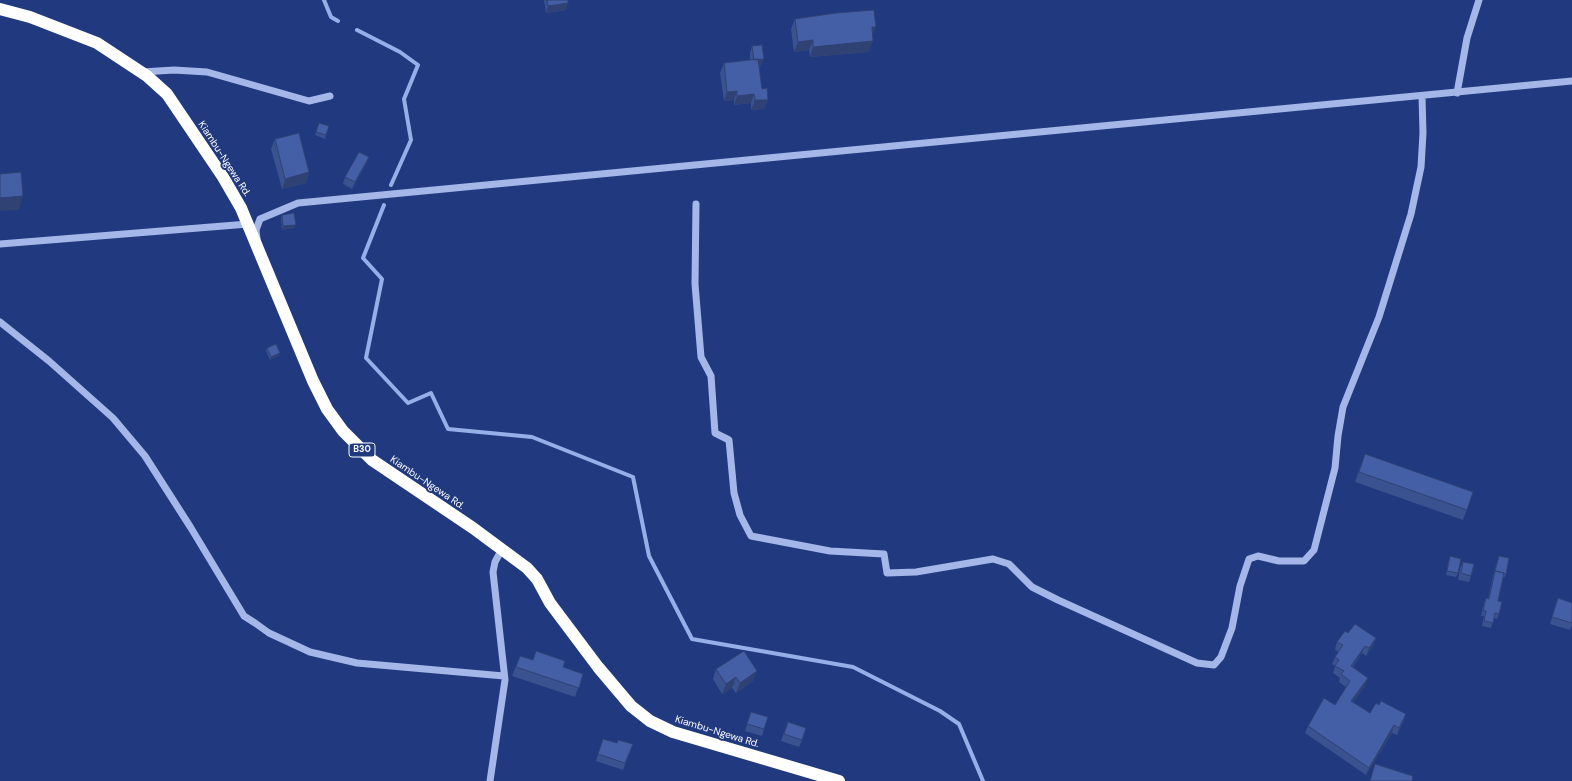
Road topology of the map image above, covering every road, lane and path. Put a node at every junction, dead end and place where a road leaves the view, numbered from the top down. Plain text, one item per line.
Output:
1 (1478, 0) edge
2 (0, 9) edge
3 (141, 72) junction
4 (1572, 82) edge
5 (1456, 93) junction
6 (330, 96) dead end
7 (1422, 96) junction
8 (696, 204) dead end
9 (248, 224) junction
10 (0, 244) edge
11 (257, 247) junction
12 (0, 322) edge
13 (502, 549) junction
14 (504, 676) junction
15 (490, 781) edge
16 (839, 781) edge

1 - 5 street
2 - 3 highway, Kiambu-Ngewa Rd. / B30
3 - 6 street
3 - 9 highway, Kiambu-Ngewa Rd. / B30
4 - 5 street
5 - 7 street
7 - 8 street
7 - 11 street
9 - 10 street
9 - 11 highway, Kiambu-Ngewa Rd. / B30
11 - 13 highway, Kiambu-Ngewa Rd. / B30
12 - 14 street
13 - 14 street
13 - 16 highway, Kiambu-Ngewa Rd. / B30
14 - 15 street

